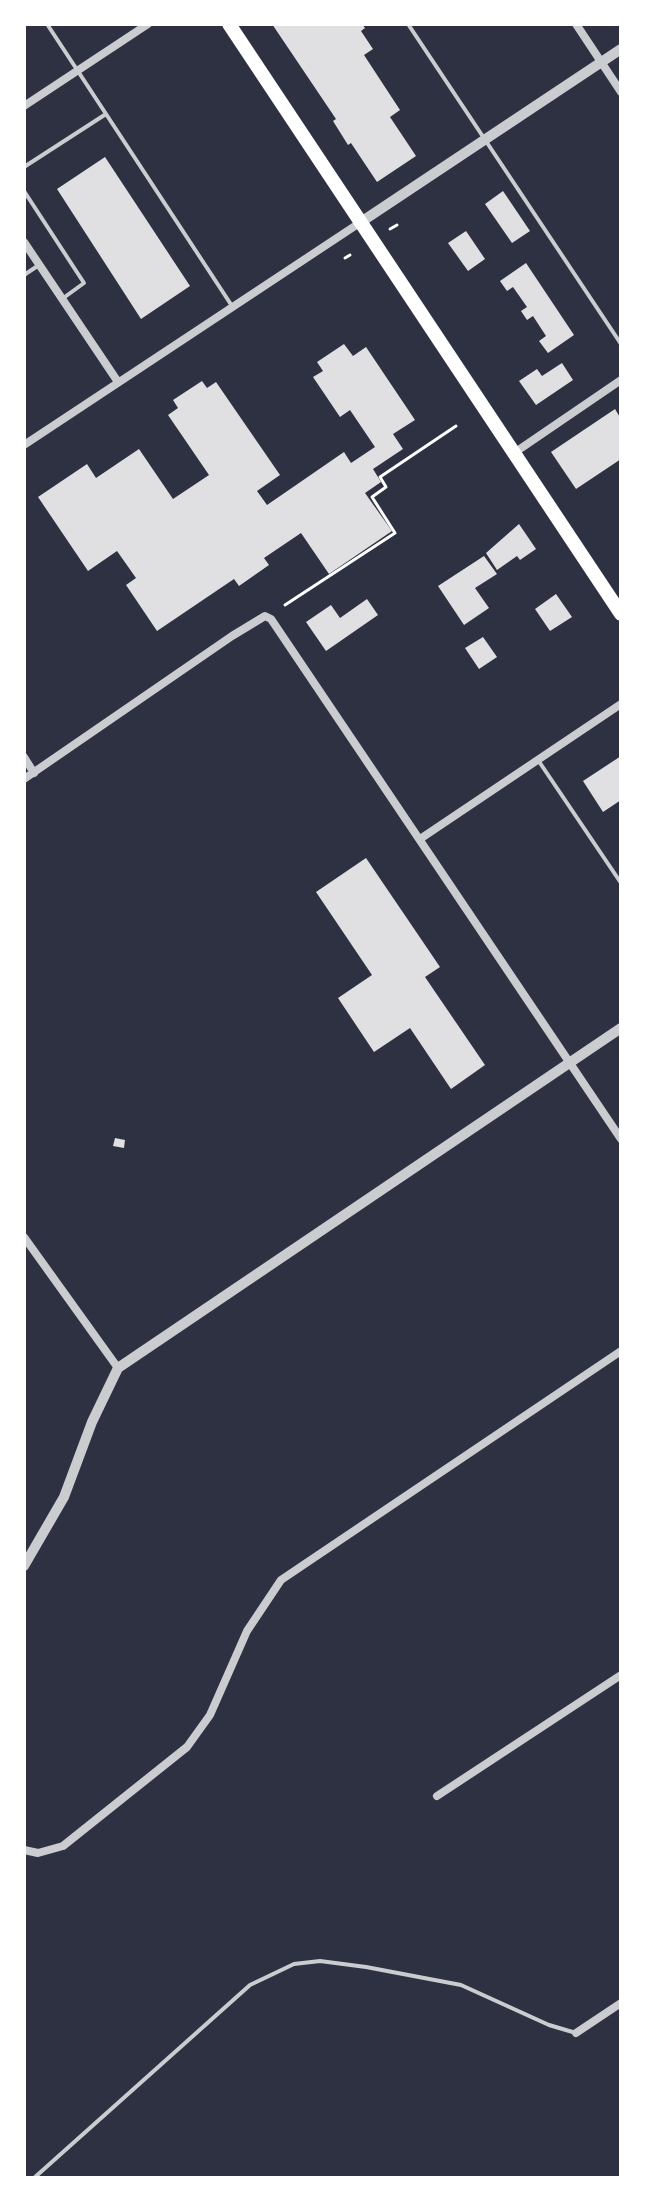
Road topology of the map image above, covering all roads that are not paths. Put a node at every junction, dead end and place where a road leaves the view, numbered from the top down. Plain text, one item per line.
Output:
1 (47, 24) edge
2 (148, 24) edge
3 (229, 24) edge
4 (408, 24) edge
5 (576, 24) edge
6 (621, 49) edge
7 (601, 62) junction
8 (78, 70) junction
9 (621, 92) edge
10 (24, 106) edge
11 (106, 114) junction
12 (484, 140) junction
13 (24, 167) edge
14 (24, 191) edge
15 (361, 222) junction
16 (24, 242) edge
17 (39, 265) junction
18 (24, 275) edge
19 (62, 299) junction
20 (232, 306) junction
21 (621, 344) edge
22 (621, 380) edge
23 (118, 382) junction
24 (24, 445) edge
25 (514, 453) junction
26 (621, 614) edge
27 (621, 704) edge
28 (24, 757) edge
29 (538, 760) junction
30 (34, 773) junction
31 (24, 779) edge
32 (420, 839) junction
33 (621, 883) edge
34 (621, 1028) edge
35 (569, 1063) junction
36 (621, 1139) edge
37 (24, 1237) edge
38 (621, 1351) edge
39 (118, 1368) junction
40 (24, 1566) edge
41 (621, 1675) edge
42 (437, 1796) dead end
43 (24, 1850) edge
44 (621, 2003) edge
45 (576, 2033) joint
46 (34, 2178) edge

1 - 8 lane
2 - 8 street
3 - 15 main road
4 - 12 lane
5 - 7 street
6 - 7 street
7 - 9 street
7 - 12 street
8 - 10 street
8 - 11 lane
11 - 13 lane
11 - 20 lane
12 - 15 street
12 - 21 lane
14 - 19 lane
15 - 20 street
15 - 25 main road
16 - 17 street
17 - 18 lane
17 - 19 street
19 - 23 street
20 - 23 street
22 - 25 street
23 - 24 street
25 - 26 main road
27 - 29 street
28 - 30 street
29 - 32 street
29 - 33 lane
30 - 31 street
30 - 32 street
32 - 35 street
34 - 35 street
35 - 36 street
35 - 39 street
37 - 39 street
38 - 43 street
39 - 40 street
41 - 42 street
44 - 45 street
45 - 46 lane

